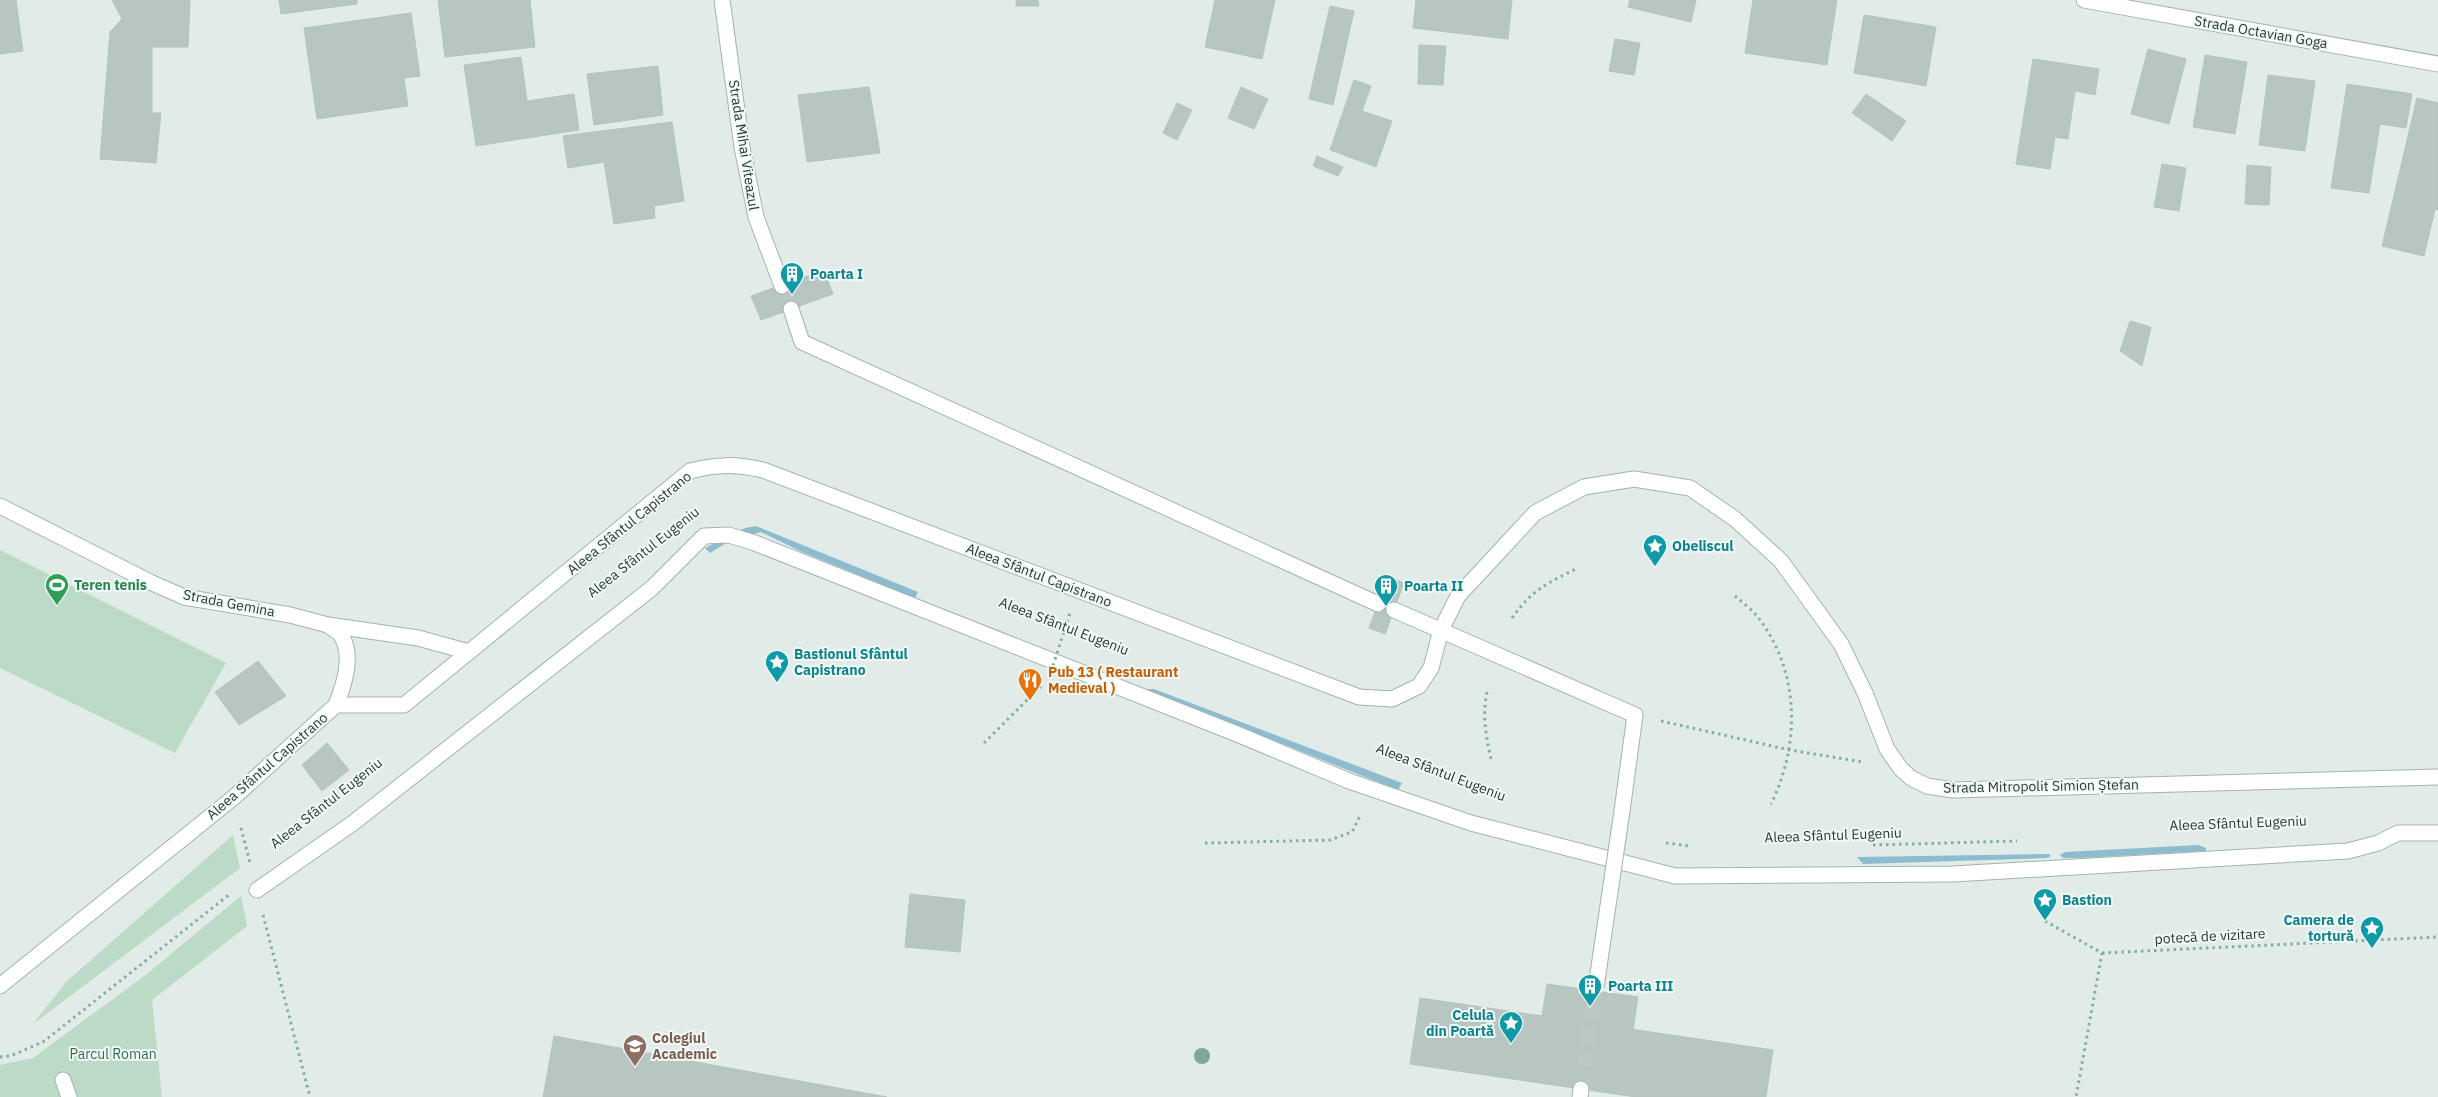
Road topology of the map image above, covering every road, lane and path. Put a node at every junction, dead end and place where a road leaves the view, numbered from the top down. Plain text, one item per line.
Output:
1 (722, 0) edge
2 (2084, 0) edge
3 (2438, 64) edge
4 (782, 286) tunnel mouth
5 (791, 310) tunnel mouth
6 (0, 506) edge
7 (1576, 569) dead end
8 (1735, 596) dead end
9 (1378, 604) dead end
10 (1394, 610) dead end
11 (1070, 613) dead end
12 (1512, 618) dead end
13 (328, 625) junction
14 (1441, 630) junction
15 (1056, 635) dead end
16 (1065, 639) dead end
17 (469, 652) junction
18 (1487, 692) dead end
19 (336, 705) junction
20 (1635, 715) junction
21 (984, 743) dead end
22 (1790, 750) junction
23 (1491, 759) dead end
24 (1900, 768) junction
25 (2438, 777) edge
26 (1374, 790) junction
27 (1771, 804) dead end
28 (240, 824) dead end
29 (2438, 833) edge
30 (2021, 840) dead end
31 (1205, 843) dead end
32 (1664, 843) dead end
33 (1871, 845) dead end
34 (1692, 846) dead end
35 (255, 883) junction
36 (2045, 921) dead end
37 (2438, 937) edge
38 (2102, 953) junction
39 (0, 986) edge
40 (1595, 989) tunnel mouth
41 (0, 1057) edge
42 (63, 1080) dead end
43 (69, 1097) edge
44 (310, 1097) edge
45 (2076, 1097) edge

1 - 4 street, Strada Mihai Viteazul
2 - 3 street, Strada Octavian Goga
5 - 9 street
6 - 13 street, Strada Gemina
7 - 12 path
8 - 22 path
10 - 14 street
11 - 21 path, bridge
13 - 17 street, Strada Gemina
13 - 19 street
14 - 17 street, Aleea Sfântul Capistrano
14 - 20 street
14 - 24 street, Strada Mitropolit Simion Ștefan
15 - 16 path, Aleea Sfântul Eugeniu
17 - 19 street, Aleea Sfântul Capistrano
18 - 23 path
19 - 39 street, Aleea Sfântul Capistrano
20 - 22 path
20 - 40 street, bridge
22 - 24 path
22 - 27 path
24 - 25 street, Strada Mitropolit Simion Ștefan
26 - 29 street
26 - 31 path
26 - 35 street
28 - 35 path
30 - 33 path, Aleea Sfântul Eugeniu
32 - 34 path
35 - 41 path
35 - 44 path
36 - 38 path
37 - 38 path, potecă de vizitare
38 - 45 path
42 - 43 street

